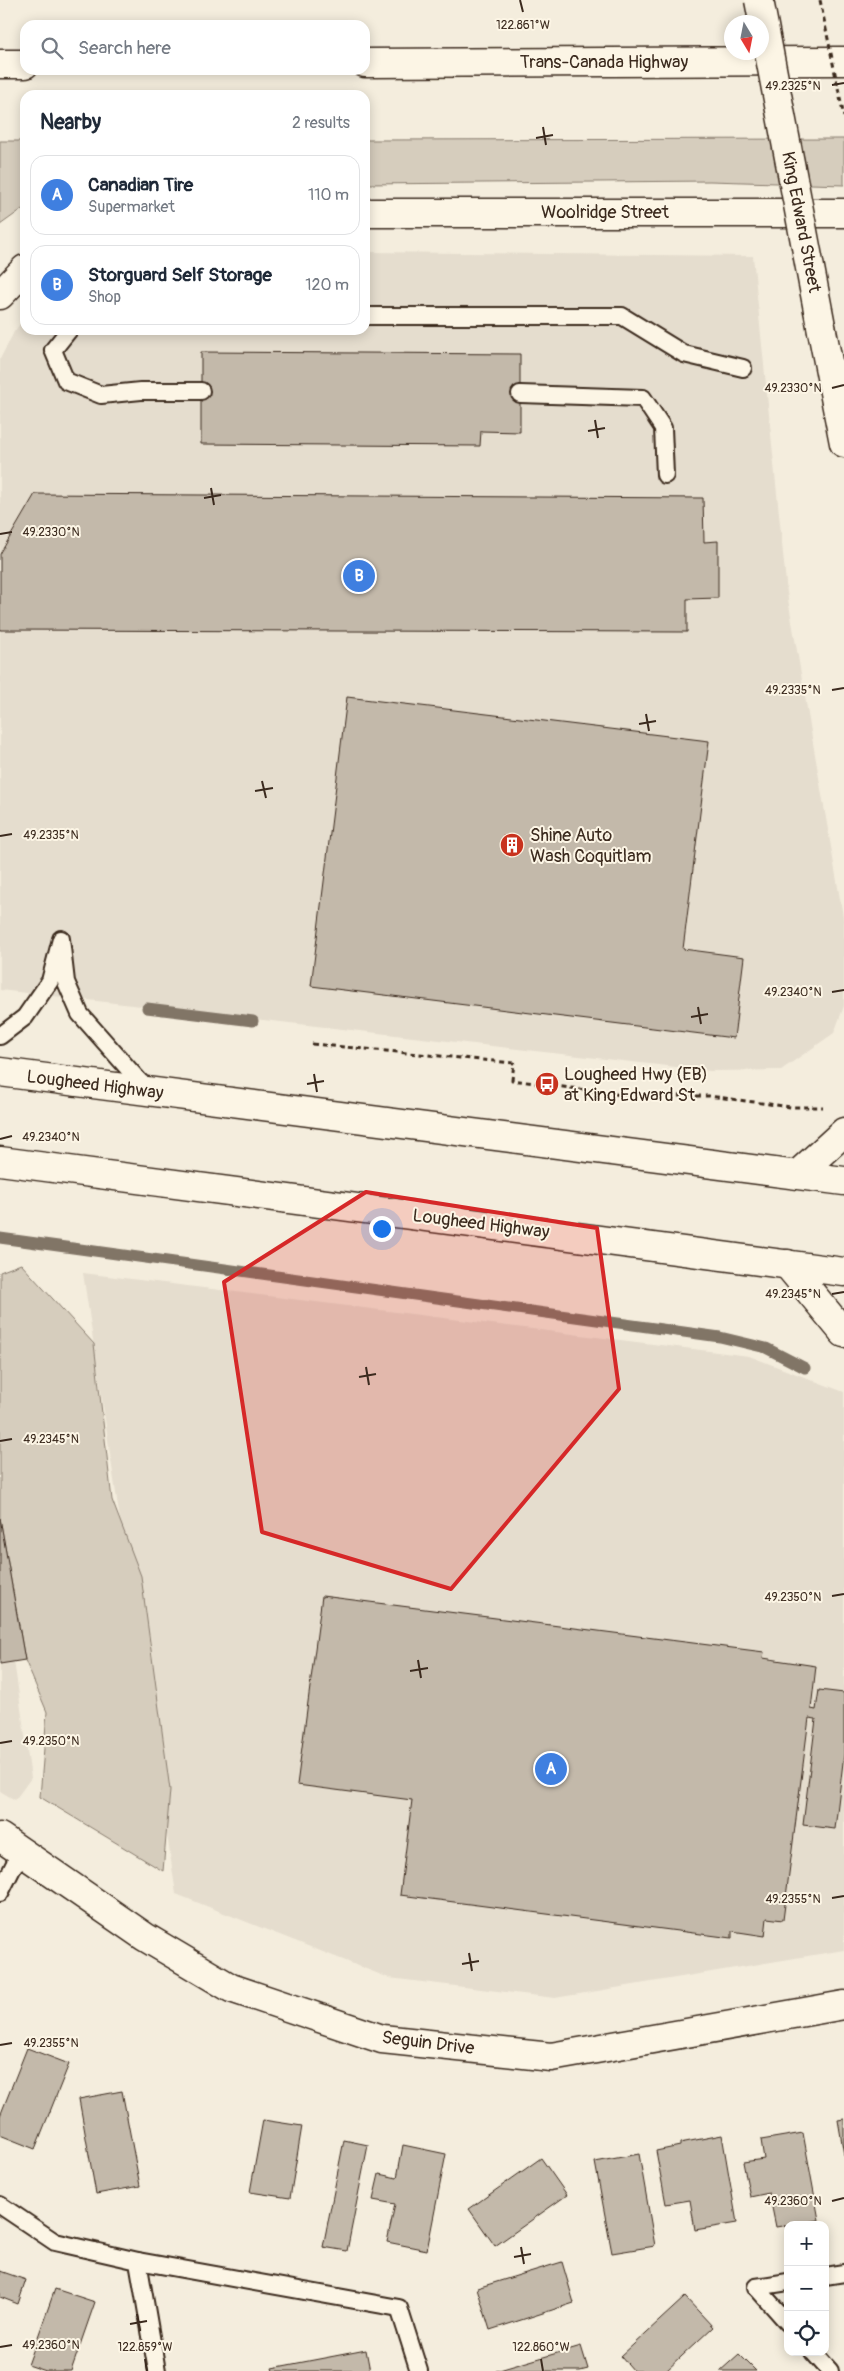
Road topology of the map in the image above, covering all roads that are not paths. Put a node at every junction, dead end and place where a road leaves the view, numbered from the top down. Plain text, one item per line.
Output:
1 (759, 0) edge
2 (844, 61) edge
3 (370, 63) edge
4 (0, 64) edge
5 (20, 64) edge
6 (370, 213) edge
7 (844, 213) edge
8 (20, 274) edge
9 (0, 295) edge
10 (370, 316) edge
11 (65, 335) edge
12 (743, 368) dead end
13 (201, 391) dead end
14 (520, 394) dead end
15 (844, 443) edge
16 (665, 475) dead end
17 (0, 1036) edge
18 (0, 1072) edge
19 (148, 1091) junction
20 (844, 1132) edge
21 (0, 1161) edge
22 (798, 1174) junction
23 (844, 1181) edge
24 (787, 1264) junction
25 (844, 1272) edge
26 (844, 1333) edge
27 (10, 1845) edge
28 (0, 1893) edge
29 (844, 2005) edge
30 (0, 2205) edge
31 (138, 2261) junction
32 (844, 2273) edge
33 (829, 2275) edge
34 (784, 2283) edge
35 (784, 2318) edge
36 (817, 2356) edge
37 (157, 2371) edge
38 (419, 2371) edge
39 (830, 2371) edge

1 - 15 main road, King Edward Street, bridge
2 - 3 main road, Trans-Canada Highway
4 - 5 main road
6 - 7 main road, Woolridge Street
8 - 9 main road
10 - 12 lane
11 - 13 lane
14 - 16 lane
17 - 19 lane
18 - 19 main road, Lougheed Highway
19 - 22 main road, Lougheed Highway
20 - 22 main road
21 - 24 main road, Lougheed Highway
22 - 23 main road, Lougheed Highway
24 - 25 main road, Lougheed Highway
24 - 26 main road
27 - 28 lane
27 - 29 main road, Seguin Drive
30 - 31 lane
31 - 37 lane
31 - 38 lane
32 - 33 lane
34 - 35 lane
36 - 39 lane

